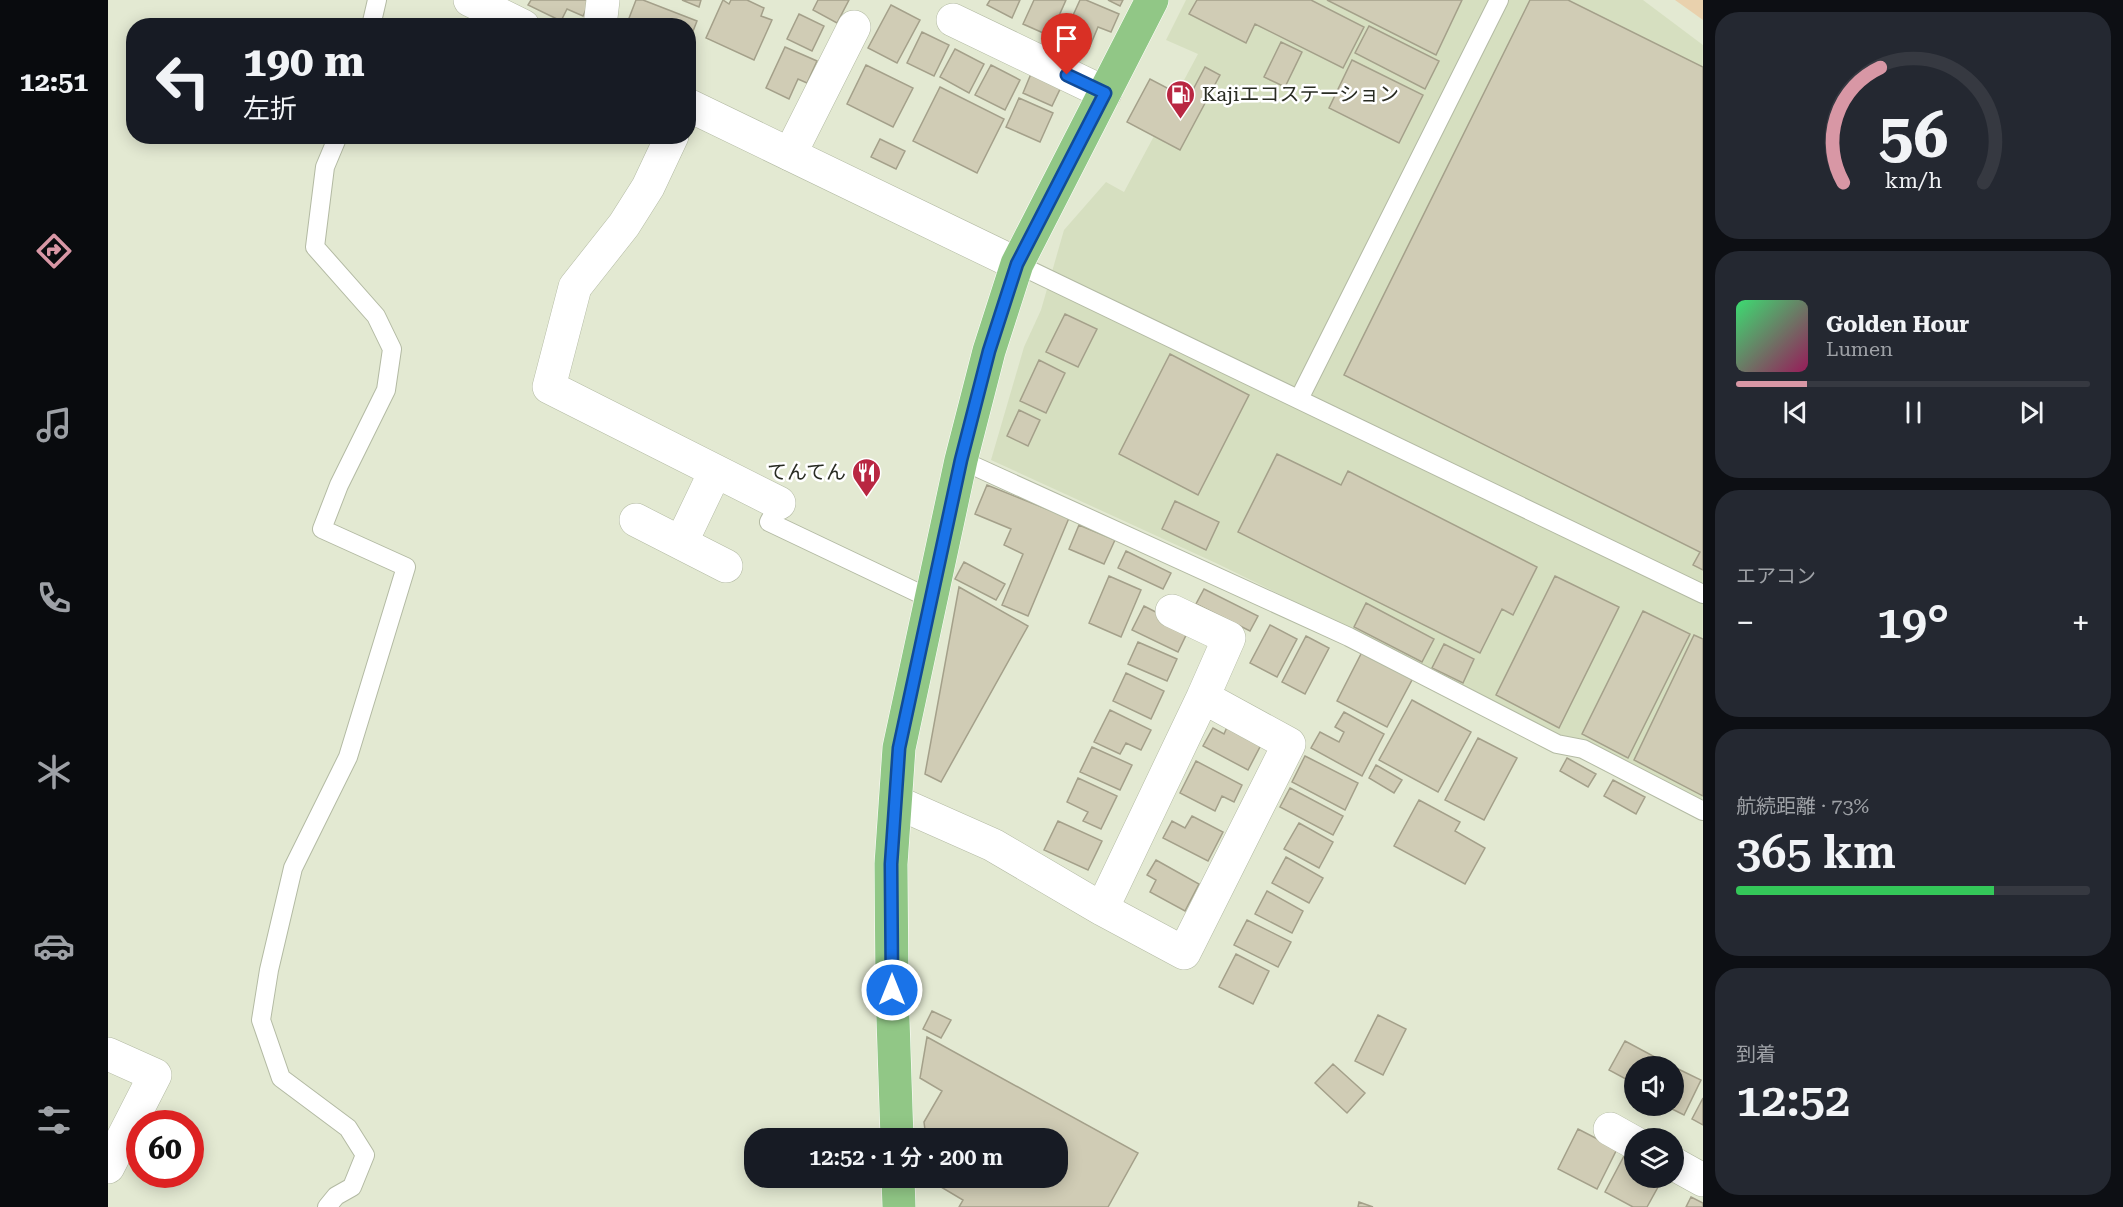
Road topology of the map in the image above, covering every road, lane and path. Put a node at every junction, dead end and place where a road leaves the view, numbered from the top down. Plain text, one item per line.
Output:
1 (377, 0) edge
2 (470, 0) edge
3 (603, 0) edge
4 (1152, 0) edge
5 (1499, 0) edge
6 (373, 18) edge
7 (507, 18) edge
8 (601, 18) edge
9 (953, 20) dead end
10 (854, 27) dead end
11 (1105, 93) junction
12 (696, 109) edge
13 (335, 144) edge
14 (668, 144) edge
15 (790, 154) junction
16 (1017, 264) junction
17 (1299, 399) junction
18 (961, 460) junction
19 (715, 472) junction
20 (779, 503) joint
21 (636, 520) dead end
22 (681, 543) junction
23 (726, 566) dead end
24 (1703, 594) edge
25 (931, 599) junction
26 (1172, 611) dead end
27 (1203, 697) junction
28 (896, 802) junction
29 (1703, 811) edge
30 (1102, 909) junction
31 (108, 1054) edge
32 (897, 1128) edge
33 (108, 1167) edge
34 (1684, 1170) edge
35 (1703, 1180) edge
36 (898, 1188) edge
37 (327, 1207) edge
38 (899, 1207) edge

1 - 6 lane
2 - 7 street
3 - 8 street
4 - 11 main road
5 - 17 lane
9 - 11 street
10 - 15 street
11 - 16 main road
12 - 15 street
13 - 37 lane
14 - 19 street
15 - 16 street
16 - 17 lane
16 - 18 main road
17 - 24 lane
18 - 25 main road
18 - 29 lane
19 - 20 street
19 - 22 street
20 - 25 lane
21 - 22 street
22 - 23 street
25 - 28 main road
26 - 27 street
27 - 30 street
27 - 30 street
28 - 30 street
28 - 32 main road
31 - 33 street
34 - 35 street
36 - 38 main road

